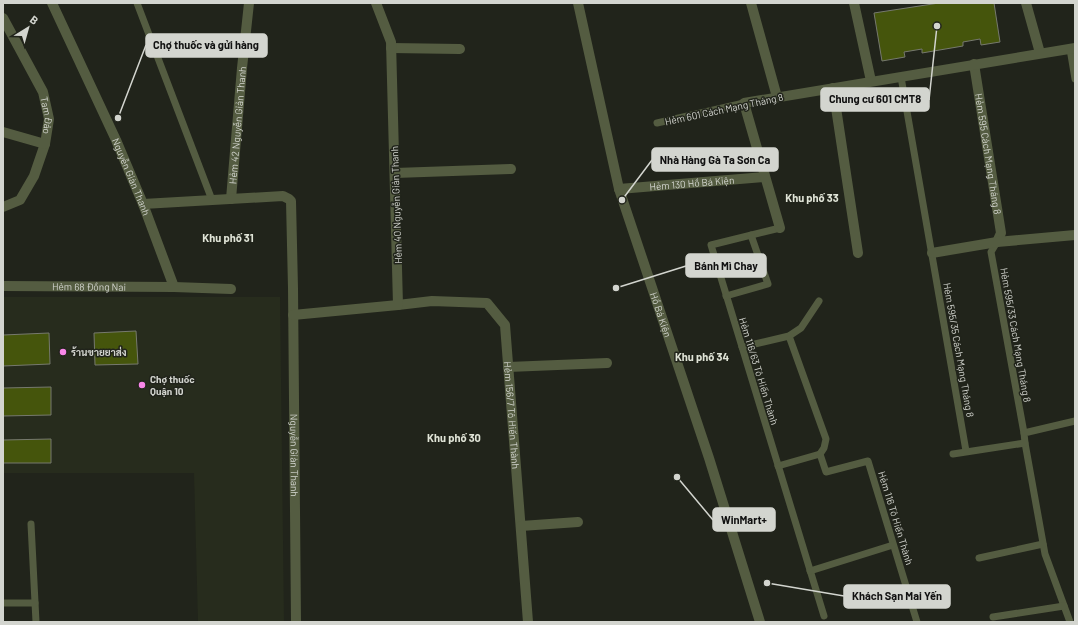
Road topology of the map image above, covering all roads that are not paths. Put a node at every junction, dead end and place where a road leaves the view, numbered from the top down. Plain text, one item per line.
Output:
1 (52, 3) edge
2 (137, 3) edge
3 (249, 3) edge
4 (376, 3) edge
5 (578, 3) edge
6 (751, 3) edge
7 (854, 3) edge
8 (1026, 3) edge
9 (3, 18) edge
10 (391, 48) junction
11 (1072, 48) edge
12 (460, 49) dead end
13 (1040, 53) junction
14 (974, 64) junction
15 (901, 77) junction
16 (1075, 79) edge
17 (871, 81) junction
18 (833, 88) junction
19 (777, 97) junction
20 (744, 103) junction
21 (657, 123) dead end
22 (3, 132) edge
23 (45, 144) junction
24 (511, 169) dead end
25 (395, 174) junction
26 (765, 177) junction
27 (619, 189) junction
28 (231, 199) junction
29 (212, 200) junction
30 (143, 204) junction
31 (3, 207) edge
32 (780, 228) joint
33 (751, 235) junction
34 (1075, 235) edge
35 (997, 242) junction
36 (858, 253) dead end
37 (932, 253) junction
38 (3, 286) edge
39 (174, 287) junction
40 (293, 288) joint
41 (231, 289) dead end
42 (726, 296) junction
43 (819, 301) dead end
44 (398, 305) junction
45 (293, 315) junction
46 (789, 336) junction
47 (742, 348) junction
48 (607, 363) dead end
49 (508, 367) junction
50 (1075, 421) edge
51 (1024, 433) junction
52 (1025, 443) junction
53 (966, 451) junction
54 (820, 454) junction
55 (953, 454) dead end
56 (778, 466) junction
57 (578, 522) dead end
58 (31, 524) dead end
59 (521, 526) junction
60 (1044, 544) junction
61 (893, 545) junction
62 (979, 558) dead end
63 (810, 571) junction
64 (3, 603) edge
65 (35, 603) junction
66 (1064, 606) junction
67 (824, 616) dead end
68 (993, 617) dead end
69 (36, 622) edge
70 (296, 622) edge
71 (528, 622) edge
72 (760, 622) edge
73 (917, 622) edge
74 (1070, 622) edge

1 - 30 street, Nguyễn Giàn Thanh
2 - 29 lane
3 - 28 street, Hẻm 42 Nguyễn Giản Thanh
4 - 10 street, Hẻm 40 Nguyễn Giản Thanh
5 - 27 street, Hồ Bá Kiện
6 - 19 street
7 - 17 street
8 - 13 street
9 - 23 street, Tam Đảo
10 - 12 street
10 - 25 street, Hẻm 40 Nguyễn Giản Thanh
11 - 13 street, Hẻm 601 Cách Mạng Tháng 8
11 - 16 lane
13 - 14 street, Hẻm 601 Cách Mạng Tháng 8
14 - 15 street, Hẻm 601 Cách Mạng Tháng 8
14 - 35 street, Hẻm 595 Cách Mạng Tháng 8
15 - 17 street, Hẻm 601 Cách Mạng Tháng 8
15 - 37 lane
17 - 18 street, Hẻm 601 Cách Mạng Tháng 8
18 - 19 street, Hẻm 601 Cách Mạng Tháng 8
18 - 36 street
19 - 20 street, Hẻm 601 Cách Mạng Tháng 8
20 - 21 lane, Hẻm 601 Cách Mạng Tháng 8
20 - 26 street
22 - 23 street
23 - 31 street, Tam Đảo
24 - 25 street
25 - 44 street, Hẻm 40 Nguyễn Giản Thanh
26 - 27 street, Hẻm 130 Hồ Bá Kiện
26 - 32 street
27 - 72 street, Hồ Bá Kiện
28 - 29 street, Hẻm 42 Nguyễn Giản Thanh
28 - 40 street, Hẻm 42 Nguyễn Giản Thanh
29 - 30 street, Hẻm 42 Nguyễn Giản Thanh
30 - 39 street, Nguyễn Giàn Thanh
32 - 33 lane, Hẻm 116/63 Tô Hiến Thành
33 - 42 lane, Hẻm 116/63 Tô Hiến Thành
33 - 42 lane
34 - 35 street
35 - 37 street
35 - 51 lane, Hẻm 595/33 Cách Mạng Tháng 8
37 - 53 lane, Hẻm 595/35 Cách Mạng Tháng 8
38 - 39 street, Hẻm 68 Đồng Nai
39 - 41 street, Hẻm 68 Đồng Nai
40 - 45 street, Nguyễn Giàn Thanh
42 - 47 lane, Hẻm 116/63 Tô Hiến Thành
43 - 46 lane
44 - 45 street
44 - 49 street, Hẻm 156/7 Tô Hiến Thành
45 - 70 street, Nguyễn Giàn Thanh
46 - 47 lane
46 - 54 lane
47 - 56 lane, Hẻm 116/63 Tô Hiến Thành
48 - 49 street
49 - 59 street, Hẻm 156/7 Tô Hiến Thành
50 - 51 lane
51 - 52 lane, Hẻm 595/33 Cách Mạng Tháng 8
52 - 53 lane
52 - 60 lane, Hẻm 595/33 Cách Mạng Tháng 8
53 - 55 lane
54 - 56 lane
54 - 61 lane, Hẻm 116 Tô Hiến Thành
56 - 63 lane, Hẻm 116/63 Tô Hiến Thành
57 - 59 street
58 - 65 lane
59 - 71 street, Hẻm 156/7 Tô Hiến Thành
60 - 62 lane
60 - 66 lane, Hẻm 595/33 Cách Mạng Tháng 8
61 - 63 lane
61 - 73 lane, Hẻm 116 Tô Hiến Thành
63 - 67 lane, Hẻm 116/63 Tô Hiến Thành
64 - 65 lane
65 - 69 lane
66 - 68 lane
66 - 74 lane, Hẻm 595/33 Cách Mạng Tháng 8

